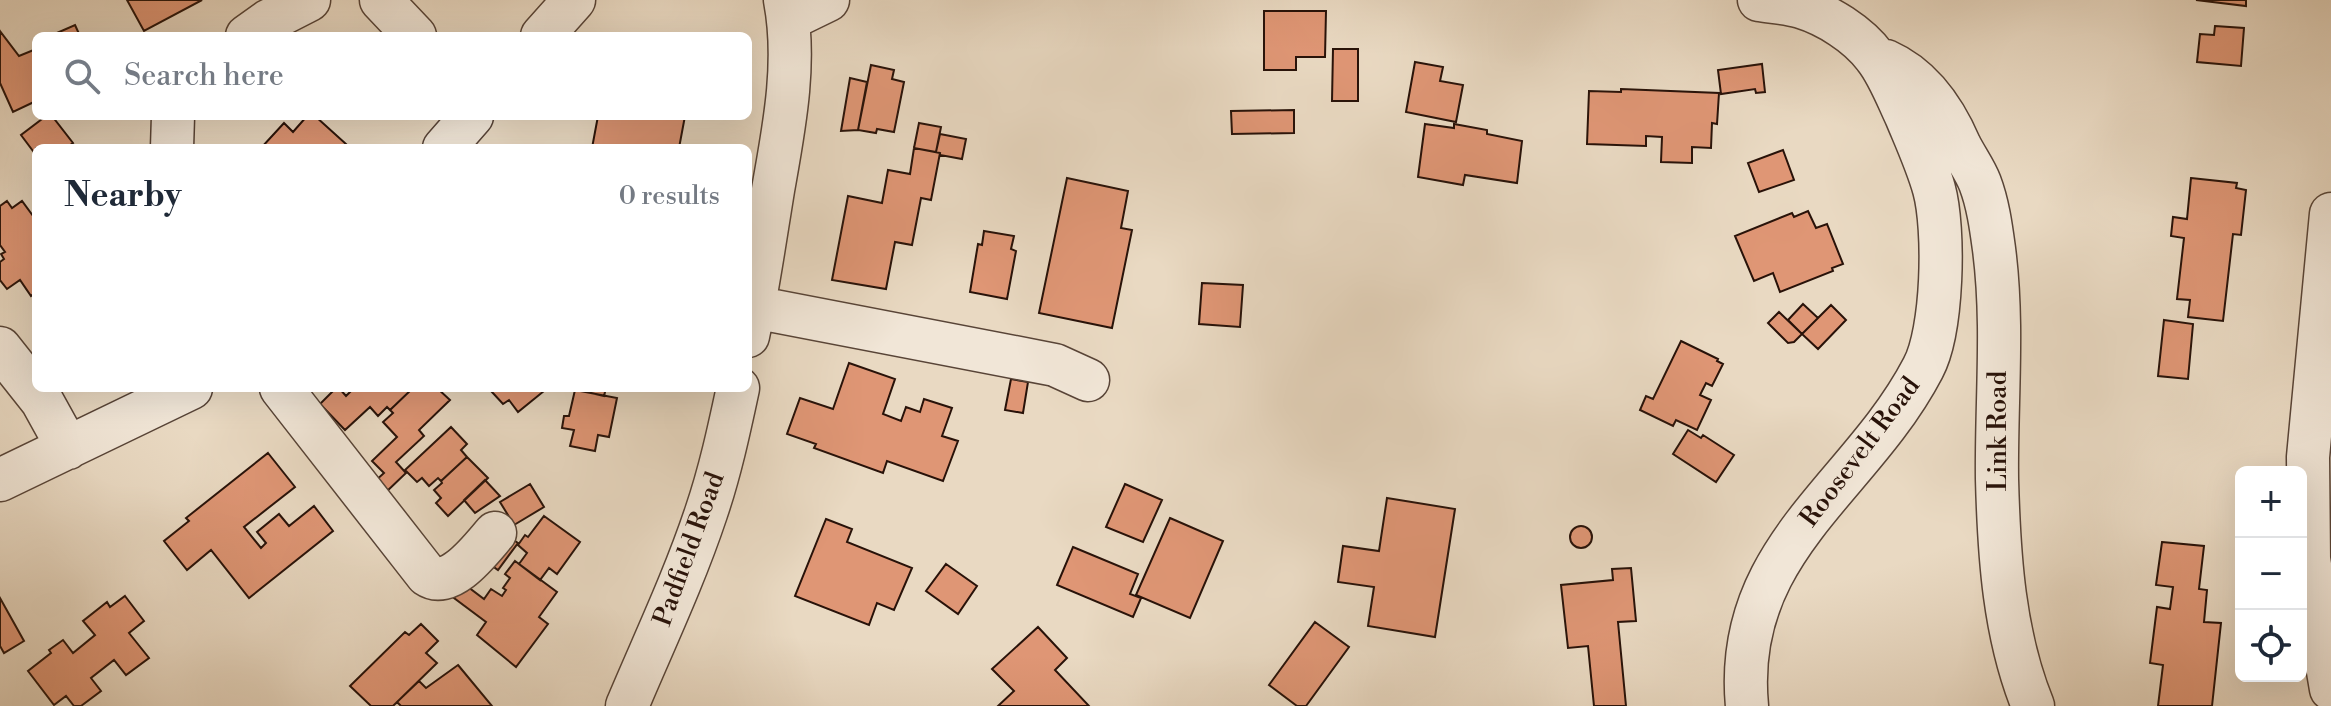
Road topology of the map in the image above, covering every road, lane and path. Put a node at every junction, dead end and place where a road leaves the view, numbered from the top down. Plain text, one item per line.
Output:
1 (309, 0) edge
2 (381, 0) edge
3 (574, 0) edge
4 (828, 0) edge
5 (1759, 0) edge
6 (787, 9) edge
7 (253, 32) edge
8 (411, 32) edge
9 (546, 32) edge
10 (1876, 57) junction
11 (173, 120) edge
12 (468, 120) edge
13 (172, 144) edge
14 (448, 144) edge
15 (1965, 157) joint
16 (2331, 214) edge
17 (752, 316) edge
18 (752, 322) edge
19 (0, 348) edge
20 (1088, 380) dead end
21 (32, 388) edge
22 (35, 392) edge
23 (183, 392) edge
24 (284, 392) edge
25 (737, 392) edge
26 (68, 448) junction
27 (0, 480) edge
28 (495, 533) dead end
29 (2327, 647) edge
30 (2331, 689) edge
31 (627, 706) edge
32 (1747, 706) edge
33 (2033, 706) edge

1 - 7 street
2 - 8 street
3 - 9 street
4 - 6 street
5 - 10 street, Roosevelt Road
6 - 17 street
10 - 15 street, Roosevelt Road
10 - 32 street, Roosevelt Road
11 - 13 street
12 - 14 street
15 - 33 street, Link Road
16 - 29 street
18 - 20 street
19 - 21 street
22 - 26 street
23 - 26 street
24 - 28 street
25 - 31 street, Padfield Road
26 - 27 street
29 - 30 street

